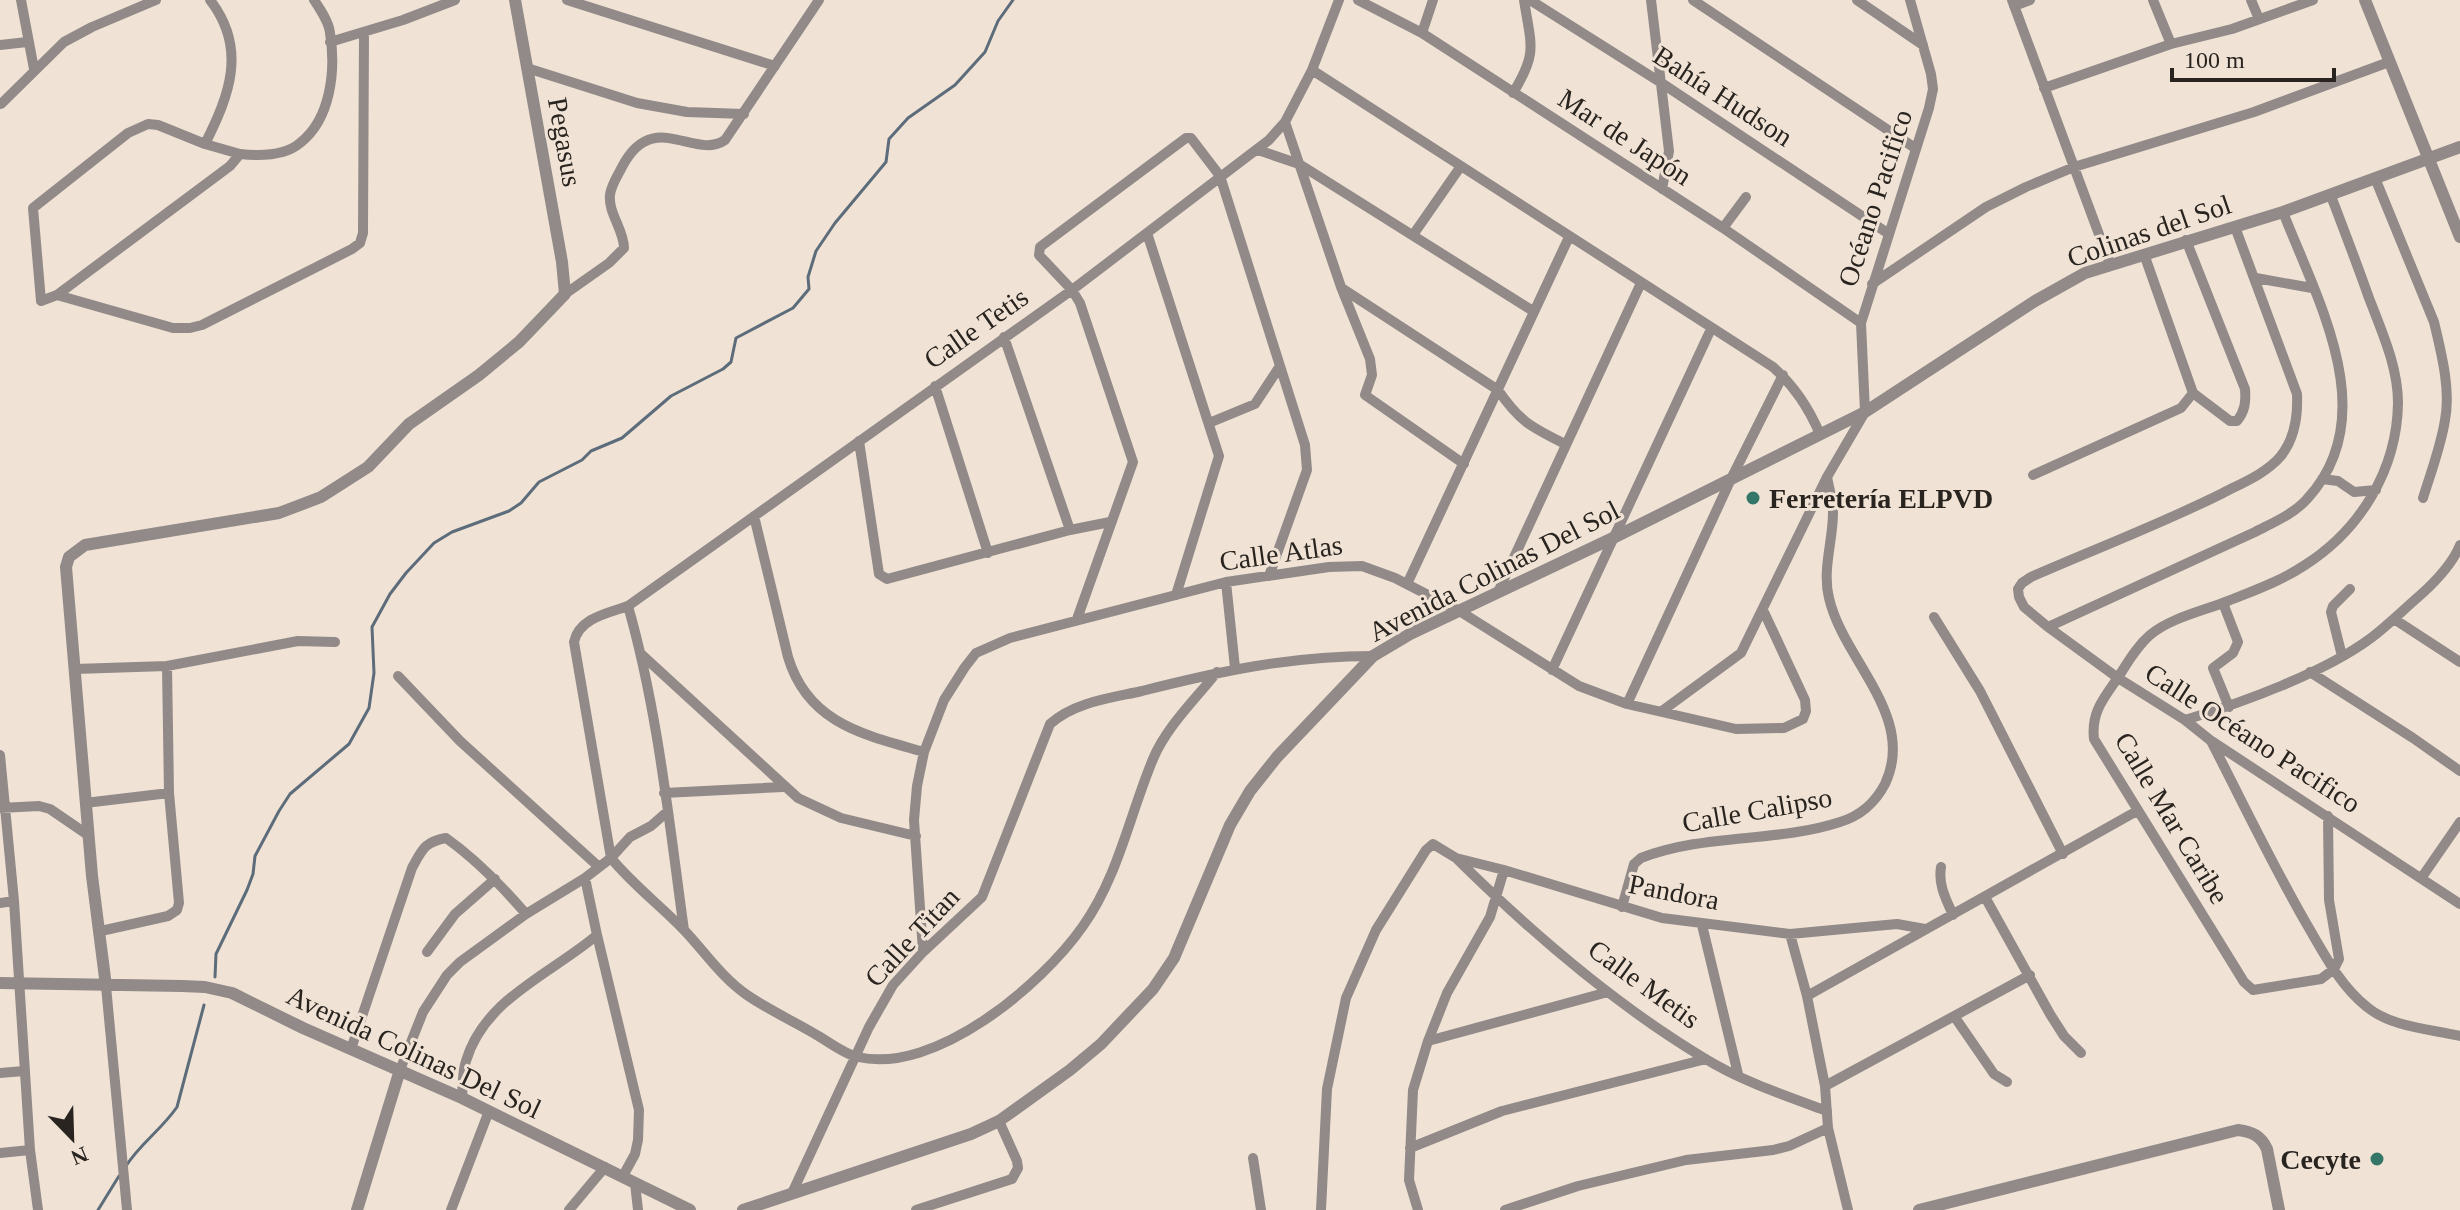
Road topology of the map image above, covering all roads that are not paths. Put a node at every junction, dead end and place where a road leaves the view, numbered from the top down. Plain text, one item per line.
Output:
1 (21, 0) edge
2 (156, 0) edge
3 (210, 0) edge
4 (314, 0) edge
5 (455, 0) edge
6 (515, 0) edge
7 (567, 0) edge
8 (819, 0) edge
9 (1339, 0) edge
10 (1358, 0) edge
11 (1433, 0) edge
12 (1527, 0) edge
13 (1651, 0) edge
14 (1693, 0) edge
15 (1857, 0) edge
16 (1910, 0) edge
17 (2030, 0) edge
18 (2153, 0) edge
19 (2251, 0) edge
20 (2313, 0) edge
21 (2365, 0) edge
22 (2013, 3) edge
23 (1711, 5) edge
24 (2259, 19) junction
25 (364, 32) junction
26 (1422, 33) junction
27 (27, 42) junction
28 (330, 42) junction
29 (2171, 44) junction
30 (0, 45) edge
31 (1923, 45) junction
32 (2389, 62) junction
33 (775, 66) junction
34 (527, 68) junction
35 (34, 69) junction
36 (1312, 70) junction
37 (1660, 82) junction
38 (2044, 88) junction
39 (1513, 93) junction
40 (1, 104) edge
41 (744, 114) junction
42 (1285, 122) junction
43 (205, 144) junction
44 (2460, 147) edge
45 (1915, 148) junction
46 (1258, 150) junction
47 (240, 154) junction
48 (2427, 158) junction
49 (1299, 164) junction
50 (1461, 166) junction
51 (2074, 167) junction
52 (1220, 176) junction
53 (2375, 178) junction
54 (1662, 189) junction
55 (2331, 196) junction
56 (1746, 197) dead end
57 (2283, 212) junction
58 (2235, 227) junction
59 (1723, 228) junction
60 (1147, 233) junction
61 (1889, 234) junction
62 (1413, 235) junction
63 (1569, 237) junction
64 (2460, 237) edge
65 (2186, 240) junction
66 (2144, 254) junction
67 (2110, 264) junction
68 (2256, 278) junction
69 (1641, 283) junction
70 (1871, 285) junction
71 (1341, 287) junction
72 (2312, 288) junction
73 (1072, 290) junction
74 (565, 294) junction
75 (57, 295) junction
76 (1533, 311) junction
77 (1861, 323) junction
78 (1711, 329) junction
79 (1004, 337) junction
80 (1280, 366) junction
81 (1783, 375) junction
82 (935, 386) junction
83 (1498, 390) junction
84 (2193, 393) junction
85 (1865, 412) junction
86 (1209, 423) junction
87 (1820, 434) junction
88 (859, 441) junction
89 (1565, 444) junction
90 (1464, 464) junction
91 (2033, 475) dead end
92 (1827, 477) junction
93 (1731, 479) junction
94 (2322, 479) junction
95 (2376, 490) junction
96 (2423, 498) dead end
97 (754, 516) junction
98 (1110, 522) junction
99 (1070, 530) junction
100 (1615, 537) junction
101 (2459, 551) edge
102 (988, 553) junction
103 (1269, 576) junction
104 (1226, 582) junction
105 (1407, 584) junction
106 (2350, 589) dead end
107 (1498, 592) junction
108 (1176, 595) junction
109 (2223, 603) junction
110 (628, 606) junction
111 (1763, 610) junction
112 (1461, 612) junction
113 (1934, 617) dead end
114 (1077, 619) junction
115 (2394, 619) junction
116 (2048, 627) junction
117 (335, 642) dead end
118 (641, 654) junction
119 (1373, 656) junction
120 (2342, 656) junction
121 (2460, 662) edge
122 (167, 666) junction
123 (1235, 668) junction
124 (75, 669) junction
125 (1552, 670) junction
126 (1217, 672) junction
127 (2310, 672) junction
128 (398, 676) dead end
129 (2118, 678) junction
130 (1627, 704) junction
131 (2229, 707) junction
132 (1662, 711) junction
133 (2185, 720) junction
134 (2210, 740) junction
135 (924, 752) junction
136 (0, 755) edge
137 (2460, 771) edge
138 (783, 787) junction
139 (169, 793) junction
140 (664, 793) junction
141 (85, 803) junction
142 (3, 808) edge
143 (2137, 811) junction
144 (667, 812) junction
145 (2328, 816) junction
146 (2460, 822) edge
147 (88, 835) junction
148 (916, 836) junction
149 (2063, 854) junction
150 (611, 858) junction
151 (1456, 858) junction
152 (599, 867) junction
153 (1941, 867) dead end
154 (1504, 870) junction
155 (2422, 877) junction
156 (585, 878) junction
157 (495, 879) junction
158 (1985, 897) junction
159 (1496, 898) junction
160 (14, 901) junction
161 (0, 903) edge
162 (2460, 904) edge
163 (1622, 907) junction
164 (526, 914) junction
165 (1953, 915) junction
166 (1702, 925) junction
167 (1925, 929) junction
168 (684, 930) junction
169 (101, 931) junction
170 (1790, 934) junction
171 (593, 938) junction
172 (427, 952) dead end
173 (923, 952) junction
174 (2334, 969) junction
175 (2030, 975) junction
176 (18, 981) junction
177 (0, 983) edge
178 (106, 986) junction
179 (1608, 992) junction
180 (1807, 996) junction
181 (1954, 1016) junction
182 (2460, 1036) edge
183 (1428, 1041) junction
184 (351, 1049) junction
185 (2081, 1053) dead end
186 (855, 1057) junction
187 (1706, 1059) junction
188 (400, 1070) junction
189 (24, 1071) junction
190 (0, 1073) edge
191 (1738, 1074) junction
192 (2007, 1082) dead end
193 (1825, 1086) junction
194 (462, 1098) junction
195 (489, 1111) junction
196 (1827, 1111) junction
197 (999, 1121) junction
198 (1828, 1128) junction
199 (1410, 1148) junction
200 (30, 1150) junction
201 (0, 1153) edge
202 (1253, 1158) dead end
203 (605, 1167) junction
204 (623, 1176) junction
205 (635, 1183) junction
206 (793, 1191) junction
207 (766, 1206) edge
208 (38, 1210) edge
209 (127, 1210) edge
210 (357, 1210) edge
211 (451, 1210) edge
212 (569, 1210) edge
213 (638, 1210) edge
214 (690, 1210) edge
215 (743, 1210) edge
216 (916, 1210) edge
217 (1261, 1210) edge
218 (1321, 1210) edge
219 (1418, 1210) edge
220 (1505, 1210) edge
221 (1848, 1210) edge
222 (1919, 1210) edge
223 (2279, 1210) edge

1 - 27 street
2 - 35 street
3 - 43 street
4 - 28 street
5 - 25 street
6 - 34 street, Pegasus
7 - 33 street
8 - 33 street
9 - 36 street, Calle Tetis
10 - 26 street, Mar de Japón
11 - 26 street
12 - 37 street, Bahía Hudson
12 - 39 street
13 - 37 street
14 - 23 street
15 - 31 street
16 - 31 street, Océano Pacifico
17 - 22 street
18 - 29 street
19 - 24 street
20 - 24 street
21 - 32 street
22 - 38 street
23 - 45 street
24 - 29 street
25 - 28 street
25 - 75 street
26 - 39 street, Mar de Japón
27 - 30 street
27 - 35 street
28 - 47 street
29 - 38 street
31 - 45 street, Océano Pacifico
32 - 48 street
32 - 51 street
33 - 41 street
34 - 41 street
34 - 74 street, Pegasus
35 - 40 street
36 - 42 street, Calle Tetis
36 - 50 street
37 - 54 street
37 - 61 street, Bahía Hudson
38 - 51 street
39 - 54 street, Mar de Japón
41 - 74 street
42 - 46 street, Calle Tetis
42 - 49 street
43 - 47 street
43 - 75 street
44 - 48 street, Colinas del Sol
45 - 61 street, Océano Pacifico
46 - 49 street
46 - 52 street, Calle Tetis
47 - 75 street
48 - 53 street, Colinas del Sol
48 - 64 street
49 - 62 street
49 - 71 street
50 - 62 street
50 - 63 street
51 - 67 street
51 - 70 street
52 - 60 street, Calle Tetis
52 - 73 street
52 - 80 street
53 - 55 street, Colinas del Sol
53 - 96 street
54 - 59 street, Mar de Japón
55 - 57 street, Colinas del Sol
55 - 95 street, Calle Mar Caribe
56 - 59 street
57 - 58 street, Colinas del Sol
57 - 72 street
58 - 65 street, Colinas del Sol
58 - 68 street
59 - 77 street, Mar de Japón
60 - 73 street, Calle Tetis
60 - 86 street
61 - 70 street, Océano Pacifico
62 - 76 street
63 - 69 street
63 - 76 street
65 - 66 street, Colinas del Sol
65 - 84 street
66 - 67 street, Colinas del Sol
66 - 84 street
67 - 85 street, Colinas del Sol
68 - 72 street
68 - 116 street, Calle Océano Pacifico
69 - 78 street
69 - 89 street
70 - 77 street, Océano Pacifico
71 - 83 street
71 - 90 street
72 - 94 street
73 - 79 street, Calle Tetis
73 - 98 street
74 - 124 street
76 - 83 street
77 - 85 street, Océano Pacifico
78 - 81 street
78 - 100 street
79 - 82 street, Calle Tetis
79 - 99 street
80 - 86 street
80 - 103 street
81 - 87 street
81 - 93 street
82 - 88 street, Calle Tetis
82 - 102 street
83 - 89 street
83 - 90 street
84 - 91 street
85 - 87 street, Colinas del Sol
85 - 92 street
86 - 108 street
87 - 93 street, Avenida Colinas Del Sol
88 - 97 street, Calle Tetis
88 - 102 street
89 - 107 street
90 - 105 street
92 - 111 street
92 - 163 street, Calle Calipso
93 - 100 street, Avenida Colinas Del Sol
93 - 130 street
94 - 95 street
94 - 116 street
95 - 109 street, Calle Mar Caribe
97 - 110 street, Calle Tetis
97 - 135 street
98 - 99 street
98 - 114 street
99 - 102 street
100 - 107 street, Avenida Colinas Del Sol
100 - 125 street
101 - 115 street
103 - 104 street, Calle Atlas
103 - 105 street, Calle Atlas
104 - 108 street, Calle Atlas
104 - 123 street
105 - 112 street, Calle Atlas
106 - 120 street
107 - 112 street, Avenida Colinas Del Sol
108 - 114 street, Calle Atlas
109 - 129 street, Calle Mar Caribe
109 - 131 street
110 - 118 street
110 - 150 street, Calle Tetis
111 - 132 street
111 - 132 street, Calle Atlas
112 - 119 street, Avenida Colinas Del Sol
112 - 125 street, Calle Atlas
113 - 149 street
114 - 135 street, Calle Atlas
115 - 120 street
115 - 121 street
116 - 129 street, Calle Océano Pacifico
117 - 122 street
118 - 138 street
118 - 140 street
119 - 123 street
119 - 197 street, Avenida Colinas Del Sol
120 - 127 street
122 - 124 street
122 - 139 street
123 - 126 street
124 - 141 street
125 - 130 street, Calle Atlas
126 - 173 street, Calle Titan
126 - 186 street
127 - 131 street
127 - 137 street
128 - 152 street
129 - 133 street, Calle Océano Pacifico
129 - 143 street, Calle Mar Caribe
130 - 132 street, Calle Atlas
131 - 133 street
133 - 134 street, Calle Océano Pacifico
134 - 145 street, Calle Océano Pacifico
134 - 174 street
135 - 148 street, Calle Atlas
136 - 142 street
138 - 140 street
138 - 148 street
139 - 141 street
139 - 169 street
140 - 144 street
141 - 147 street
142 - 147 street
142 - 160 street
143 - 149 street
143 - 174 street, Calle Mar Caribe
144 - 150 street
144 - 168 street
145 - 155 street, Calle Océano Pacifico
145 - 174 street
146 - 155 street
147 - 169 street
148 - 173 street, Calle Atlas
149 - 158 street
150 - 152 street
150 - 168 street
151 - 154 street, Pandora
151 - 159 street, Calle Metis
151 - 218 street, Pandora
152 - 156 street
153 - 165 street
154 - 159 street
154 - 163 street, Pandora
155 - 162 street, Calle Océano Pacifico
156 - 164 street
156 - 171 street
157 - 164 street
157 - 172 street
157 - 184 street
158 - 165 street
158 - 175 street
159 - 179 street, Calle Metis
159 - 183 street
160 - 161 street
160 - 176 street
163 - 166 street, Pandora
164 - 188 street
165 - 167 street
166 - 170 street, Pandora
166 - 191 street
167 - 170 street, Pandora
167 - 180 street
168 - 186 street
169 - 178 street
170 - 180 street
171 - 194 street
171 - 204 street
173 - 186 street, Calle Titan
174 - 182 street
175 - 181 street
175 - 185 street
176 - 177 street, Avenida Colinas Del Sol
176 - 178 street, Avenida Colinas Del Sol
176 - 189 street
178 - 184 street, Avenida Colinas Del Sol
178 - 209 street
179 - 183 street
179 - 187 street, Calle Metis
180 - 193 street
181 - 192 street
181 - 193 street
183 - 199 street
184 - 188 street, Avenida Colinas Del Sol
186 - 206 street, Calle Titan
187 - 191 street, Calle Metis
187 - 199 street
188 - 194 street, Avenida Colinas Del Sol
188 - 210 street
189 - 190 street
189 - 200 street
191 - 196 street, Calle Metis
193 - 196 street
194 - 195 street, Avenida Colinas Del Sol
195 - 203 street, Avenida Colinas Del Sol
195 - 211 street
196 - 198 street
197 - 206 street, Avenida Colinas Del Sol
197 - 216 street
198 - 220 street
198 - 221 street
199 - 219 street
200 - 201 street
200 - 208 street
202 - 217 street
203 - 204 street, Avenida Colinas Del Sol
203 - 212 street
204 - 205 street, Avenida Colinas Del Sol
205 - 213 street
205 - 214 street, Avenida Colinas Del Sol
206 - 207 street, Avenida Colinas Del Sol
207 - 215 street, Avenida Colinas Del Sol
222 - 223 street

